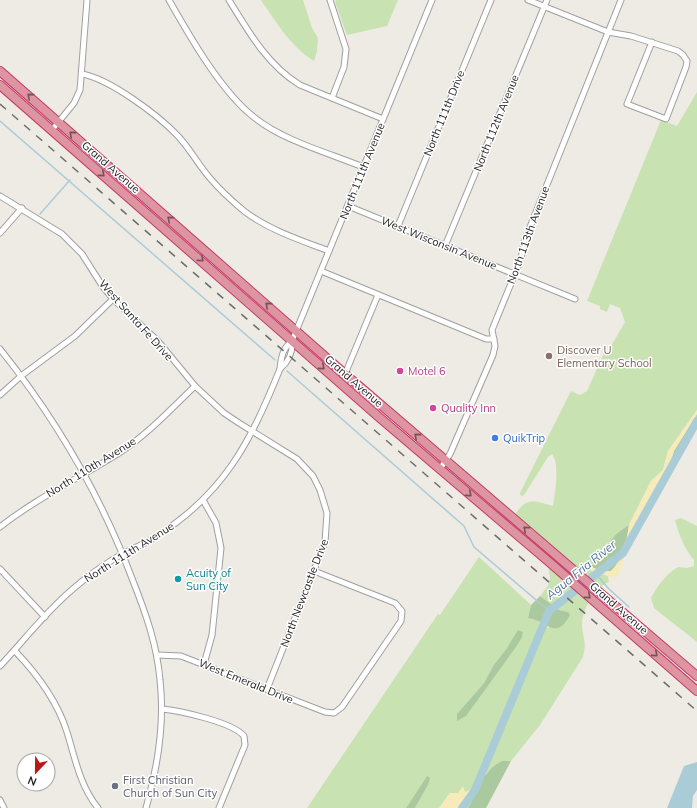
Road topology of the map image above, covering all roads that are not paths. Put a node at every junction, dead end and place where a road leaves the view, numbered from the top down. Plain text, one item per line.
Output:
1 (87, 0) edge
2 (169, 0) edge
3 (229, 0) edge
4 (330, 0) edge
5 (432, 0) edge
6 (491, 0) edge
7 (528, 0) edge
8 (547, 0) edge
9 (621, 0) edge
10 (544, 7) junction
11 (608, 32) junction
12 (652, 42) junction
13 (0, 71) edge
14 (82, 74) junction
15 (0, 85) edge
16 (332, 98) junction
17 (383, 119) junction
18 (59, 122) junction
19 (52, 130) junction
20 (363, 167) junction
21 (0, 196) edge
22 (348, 206) junction
23 (22, 208) junction
24 (398, 226) junction
25 (0, 232) edge
26 (445, 246) junction
27 (329, 252) junction
28 (321, 271) junction
29 (514, 274) junction
30 (378, 295) junction
31 (113, 299) junction
32 (575, 299) dead end
33 (297, 331) junction
34 (494, 339) junction
35 (292, 342) junction
36 (0, 349) edge
37 (345, 374) junction
38 (21, 376) junction
39 (195, 386) junction
40 (0, 394) edge
41 (253, 433) junction
42 (446, 462) junction
43 (440, 469) junction
44 (83, 473) junction
45 (203, 500) junction
46 (0, 527) edge
47 (123, 554) junction
48 (0, 569) edge
49 (314, 571) junction
50 (45, 616) junction
51 (15, 650) junction
52 (157, 655) junction
53 (204, 664) junction
54 (0, 666) edge
55 (697, 676) edge
56 (267, 689) junction
57 (697, 691) edge
58 (162, 709) junction
59 (0, 800) edge
60 (4, 808) edge
61 (98, 808) edge
62 (146, 808) edge
63 (219, 808) edge

1 - 14 street
2 - 20 street
3 - 16 street
4 - 16 street
5 - 17 street, North 111th Avenue
6 - 24 street, North 111th Drive
7 - 10 street
8 - 10 street, North 112th Avenue
9 - 11 street, North 113th Avenue
10 - 11 street
10 - 26 street, North 112th Avenue
11 - 12 street
11 - 29 street, North 113th Avenue
12 - 12 street
18 -> 13 highway, Grand Avenue
14 - 18 street
14 - 27 street
15 - 19 highway, Grand Avenue
16 - 17 street
17 - 20 street, North 111th Avenue
18 - 19 street
33 -> 18 highway, Grand Avenue
19 -> 35 highway, Grand Avenue
20 - 22 street, North 111th Avenue
21 - 23 street, West Santa Fe Drive
22 - 24 street, West Wisconsin Avenue
22 - 27 street, North 111th Avenue
23 - 25 street
23 - 31 street, West Santa Fe Drive
24 - 26 street, West Wisconsin Avenue
26 - 29 street, West Wisconsin Avenue
27 - 28 street, North 111th Avenue
28 - 30 street
28 - 33 street, North 111th Avenue
29 - 32 street, West Wisconsin Avenue
29 - 34 street, North 113th Avenue
30 - 34 street
30 - 37 street
31 - 38 street
31 - 39 street, West Santa Fe Drive
33 - 35 street, North 111th Avenue
33 - 37 highway, Grand Avenue
34 - 42 street, North 113th Avenue
35 - 41 street, North 111th Avenue
35 -> 43 highway, Grand Avenue
36 - 38 street
42 -> 37 highway, Grand Avenue
38 - 40 street
38 - 44 street
39 - 41 street, West Santa Fe Drive
39 - 44 street, North 110th Avenue
41 - 45 street, North 111th Avenue
41 - 49 street, North Newcastle Drive
42 - 43 street, North 113th Avenue
55 -> 42 highway, Grand Avenue
43 -> 57 highway, Grand Avenue
44 - 46 street, North 110th Avenue
44 - 47 street
45 - 47 street, North 111th Avenue
45 - 53 street
47 - 50 street, North 111th Avenue
47 - 52 street
48 - 50 street
49 - 56 street, North Newcastle Drive
49 - 56 street, West Emerald Drive
50 - 51 street, North 111th Avenue
51 - 54 street, North 111th Avenue
51 - 61 street
52 - 53 street, West Emerald Drive
52 - 58 street
53 - 56 street, West Emerald Drive
58 - 62 street
58 - 63 street
59 - 60 street

